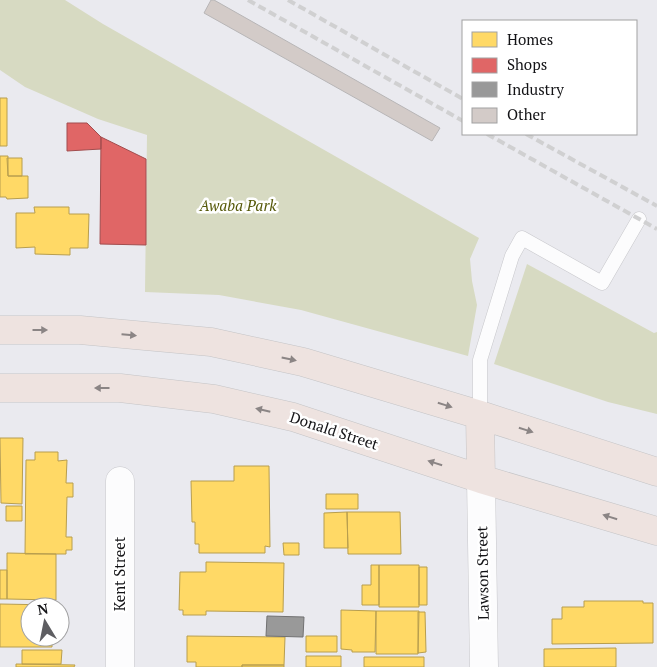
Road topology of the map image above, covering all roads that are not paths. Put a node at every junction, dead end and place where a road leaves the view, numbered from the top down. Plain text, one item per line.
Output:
1 (638, 219) dead end
2 (0, 330) edge
3 (0, 388) edge
4 (480, 415) junction
5 (657, 472) edge
6 (481, 479) junction
7 (120, 481) dead end
8 (657, 531) edge
9 (120, 667) edge
10 (484, 667) edge

1 - 4 lane
2 -> 4 highway
6 -> 3 highway, Donald Street
4 -> 5 highway
4 - 6 highway
8 -> 6 highway, Donald Street
6 - 10 street, Lawson Street
7 - 9 street, Kent Street

